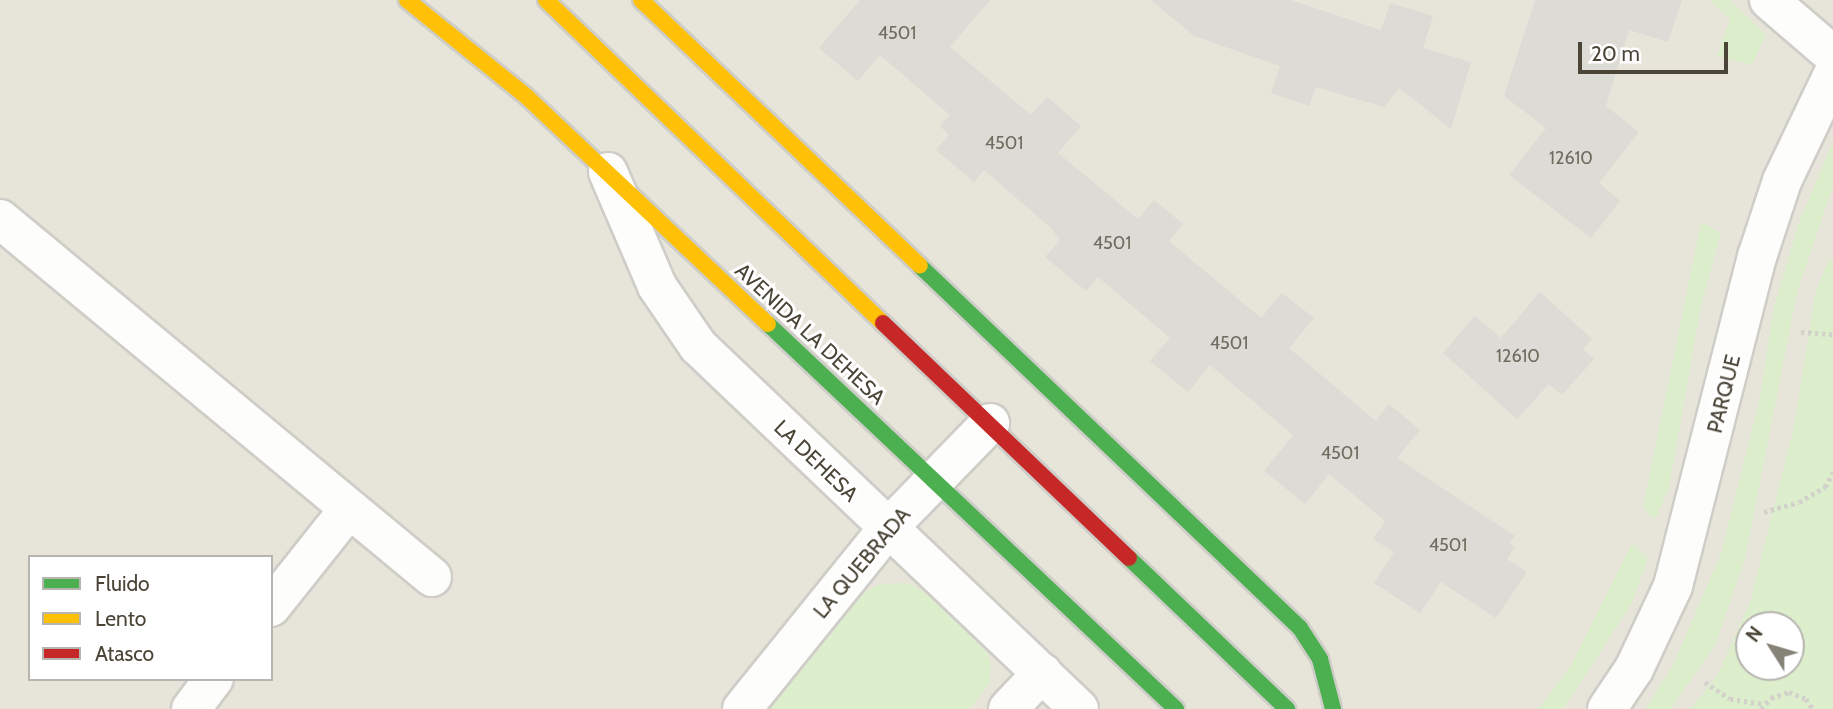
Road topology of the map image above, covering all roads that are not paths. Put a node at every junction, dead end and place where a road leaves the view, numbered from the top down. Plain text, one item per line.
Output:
1 (407, 0) edge
2 (546, 0) edge
3 (641, 0) edge
4 (1769, 0) edge
5 (1833, 55) edge
6 (1833, 74) edge
7 (608, 173) junction
8 (0, 219) edge
9 (990, 423) junction
10 (935, 479) junction
11 (349, 509) junction
12 (887, 529) junction
13 (432, 577) dead end
14 (273, 604) edge
15 (1042, 673) junction
16 (212, 681) edge
17 (191, 709) edge
18 (742, 709) edge
19 (1008, 709) edge
20 (1079, 709) edge
21 (1176, 709) edge
22 (1287, 709) edge
23 (1333, 709) edge
24 (1607, 709) edge

1 - 7 street, AVENIDA LA DEHESA
2 - 9 street
3 - 23 street
4 - 5 street
6 - 24 street, PARQUE
7 - 10 street, AVENIDA LA DEHESA
7 - 12 street, LA DEHESA
8 - 11 street
9 - 10 street, LA QUEBRADA
9 - 22 street
10 - 12 street, LA QUEBRADA
10 - 21 street, AVENIDA LA DEHESA
11 - 13 street
11 - 14 street
12 - 15 street, LA DEHESA
12 - 18 street, LA QUEBRADA
15 - 19 street
15 - 20 street, LA DEHESA
16 - 17 street

